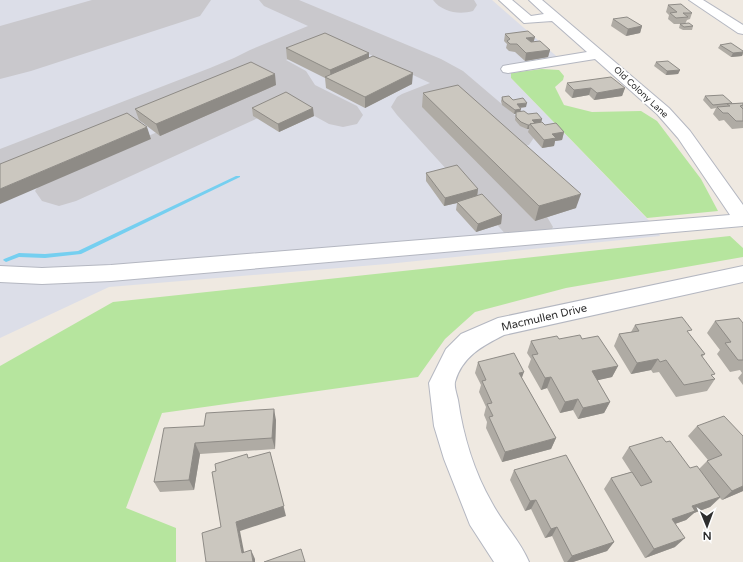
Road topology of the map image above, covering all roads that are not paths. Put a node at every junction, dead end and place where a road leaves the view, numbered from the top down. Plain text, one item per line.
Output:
1 (506, 0) edge
2 (535, 0) edge
3 (695, 0) edge
4 (555, 17) junction
5 (743, 30) edge
6 (599, 54) junction
7 (508, 69) dead end
8 (743, 220) edge
9 (0, 274) edge
10 (743, 274) edge
11 (512, 562) edge

1 - 4 street
2 - 4 street, Old Colony Lane
3 - 5 street
4 - 6 street, Old Colony Lane
6 - 7 street
6 - 8 street, Old Colony Lane
8 - 9 street
10 - 11 street, Macmullen Drive

